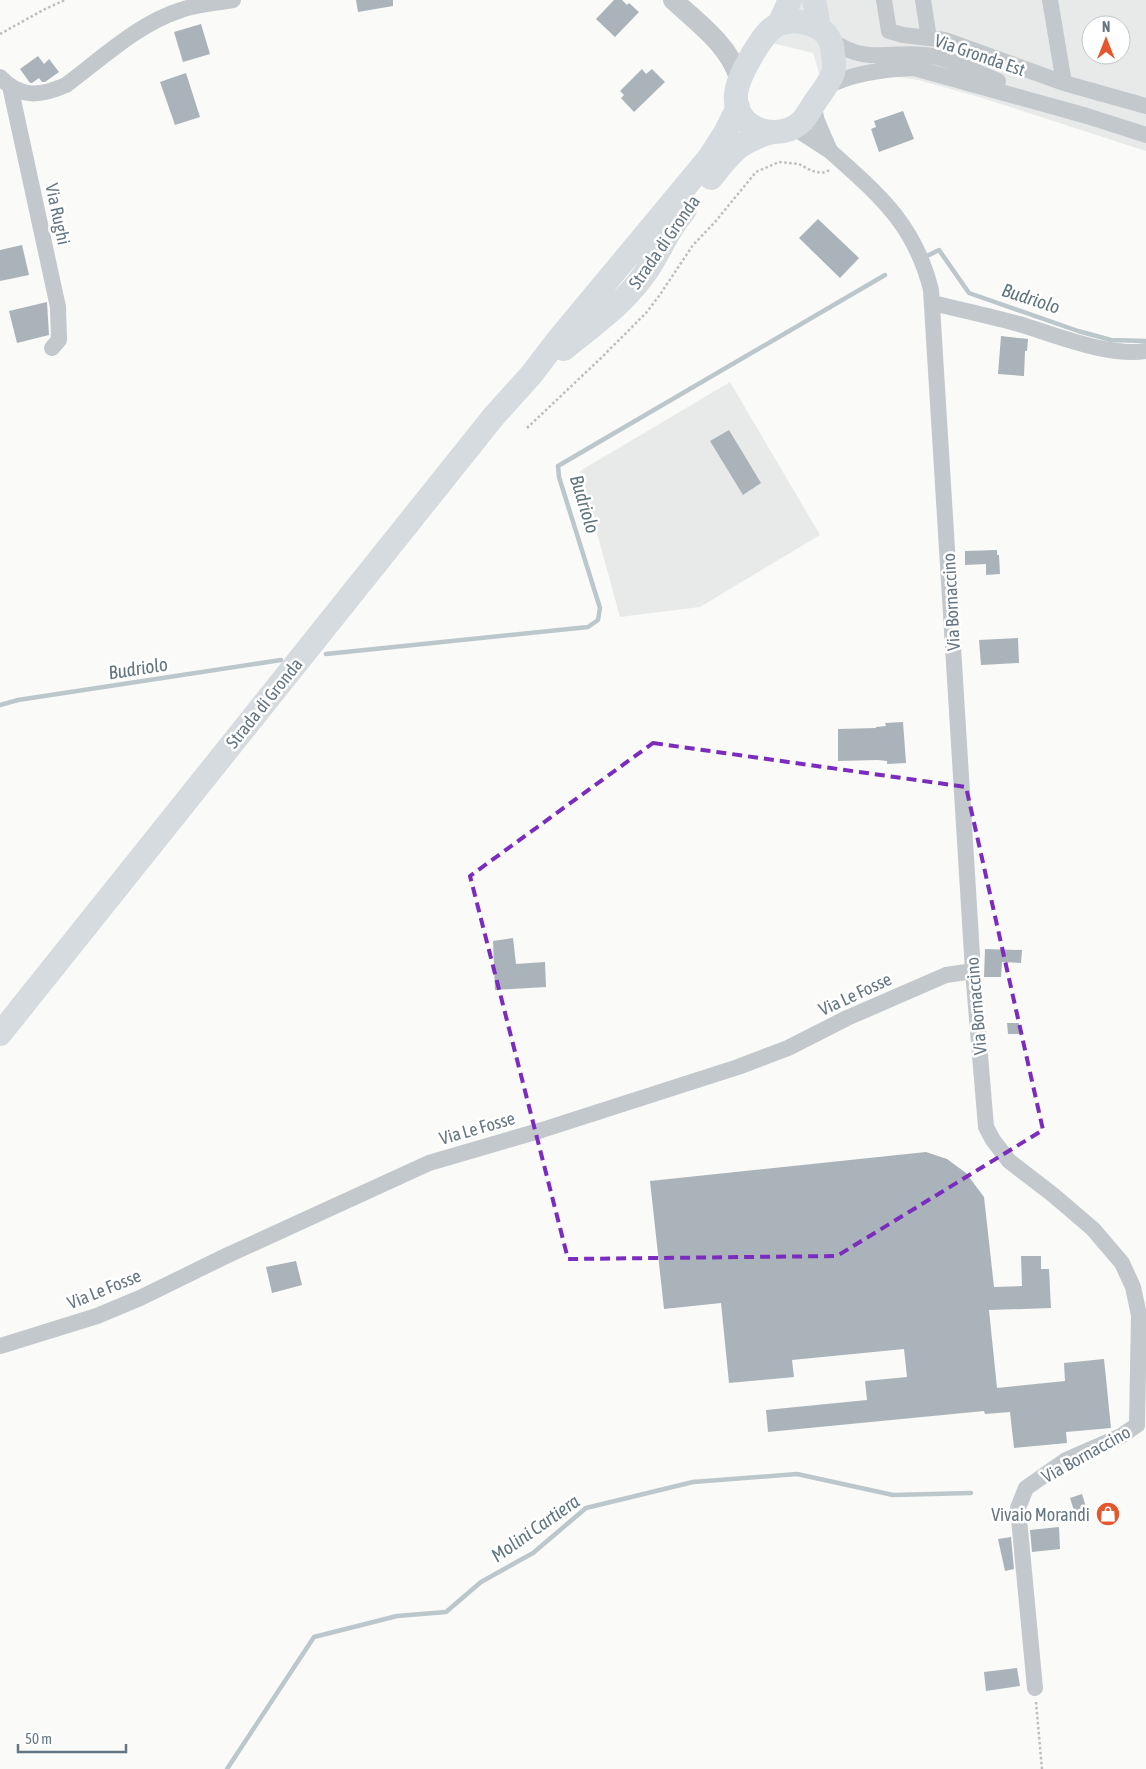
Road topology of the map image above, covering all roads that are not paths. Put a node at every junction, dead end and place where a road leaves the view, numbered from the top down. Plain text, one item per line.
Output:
1 (234, 0) edge
2 (673, 0) edge
3 (790, 0) edge
4 (814, 0) edge
5 (884, 0) edge
6 (923, 0) edge
7 (1050, 0) edge
8 (779, 24) junction
9 (825, 34) junction
10 (929, 38) junction
11 (716, 41) junction
12 (757, 46) junction
13 (739, 78) junction
14 (5, 82) edge
15 (1064, 83) junction
16 (819, 96) junction
17 (1146, 106) edge
18 (738, 107) junction
19 (1087, 116) junction
20 (783, 130) junction
21 (1146, 135) edge
22 (834, 155) junction
23 (932, 303) junction
24 (52, 348) dead end
25 (1146, 351) edge
26 (531, 375) junction
27 (973, 971) junction
28 (0, 1034) edge
29 (0, 1346) edge
30 (1035, 1688) road end

1 - 14 street, Via Rughi
2 - 11 street
3 - 8 main road
4 - 9 main road
5 - 10 street
6 - 10 street
7 - 15 street
8 - 9 main road
8 - 12 main road
9 - 16 main road
9 - 19 street, Via Gronda Est
10 - 15 street
11 - 12 street
11 - 13 street
12 - 13 main road
13 - 18 main road
14 - 24 street, Via Rughi
15 - 17 street
16 - 19 street, Via Gronda Est
16 - 20 main road
16 - 22 street, Via Bornaccino
18 - 20 main road
18 - 26 main road, Strada di Gronda
19 - 21 street, Via Gronda Est
20 - 22 street, Via Bornaccino
20 - 26 main road, Strada di Gronda
22 - 23 street, Via Bornaccino
23 - 25 street
23 - 27 street, Via Bornaccino
26 - 28 main road, Strada di Gronda
27 - 29 street, Via Le Fosse
27 - 30 street, Via Bornaccino

